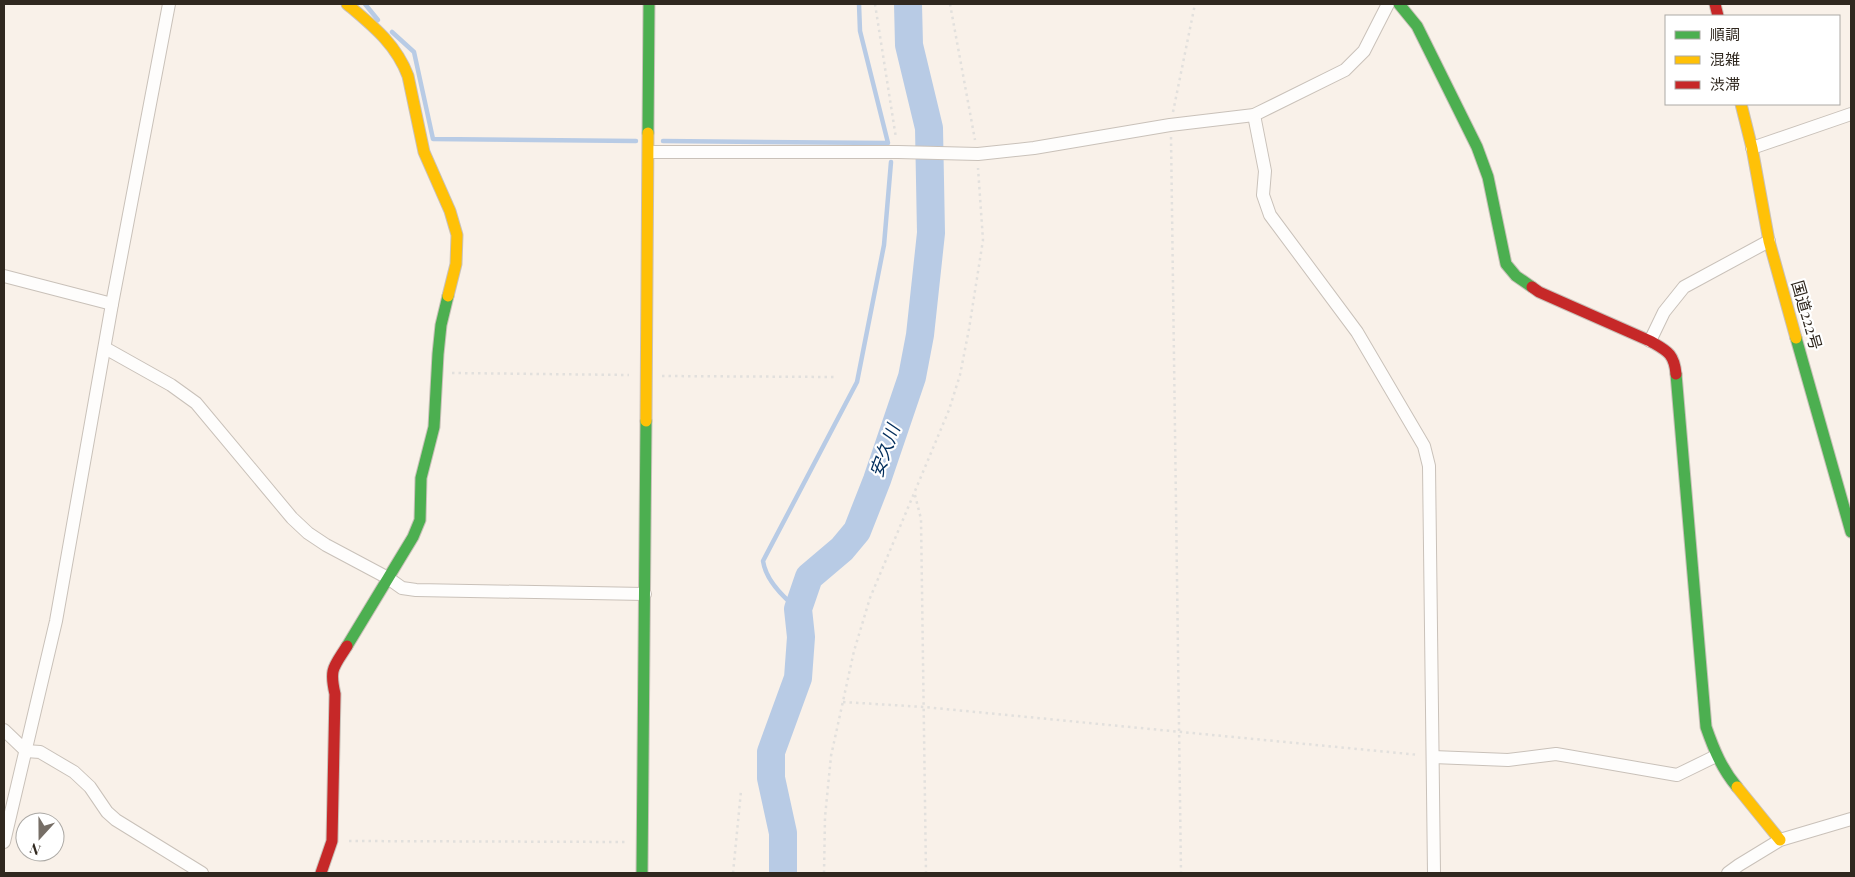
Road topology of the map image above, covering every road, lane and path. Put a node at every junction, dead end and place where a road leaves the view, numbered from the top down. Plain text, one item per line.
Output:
1 (169, 4) edge
2 (347, 4) edge
3 (648, 4) edge
4 (876, 4) edge
5 (950, 4) edge
6 (1195, 4) edge
7 (1388, 4) edge
8 (1399, 4) edge
9 (1741, 105) edge
10 (1851, 114) edge
11 (1254, 115) junction
12 (1170, 125) junction
13 (1752, 148) junction
14 (648, 152) junction
15 (898, 152) junction
16 (978, 154) junction
17 (1769, 241) junction
18 (4, 276) edge
19 (112, 304) junction
20 (1650, 342) junction
21 (106, 348) junction
22 (436, 373) junction
23 (646, 376) junction
24 (834, 377) dead end
25 (915, 494) junction
26 (1851, 532) edge
27 (388, 578) junction
28 (645, 594) junction
29 (843, 702) junction
30 (924, 707) junction
31 (4, 730) edge
32 (1180, 732) junction
33 (26, 751) junction
34 (1716, 756) junction
35 (1433, 757) junction
36 (741, 791) dead end
37 (1851, 820) edge
38 (1780, 840) junction
39 (332, 841) junction
40 (4, 842) edge
41 (642, 842) junction
42 (202, 873) edge
43 (321, 873) edge
44 (642, 873) edge
45 (734, 873) edge
46 (824, 873) edge
47 (926, 873) edge
48 (1181, 873) edge
49 (1434, 873) edge
50 (1728, 873) edge

1 - 19 street
2 - 22 main road
3 - 14 main road
4 - 15 path
5 - 16 path
6 - 12 path
7 - 11 street
8 - 20 main road
9 - 13 main road, 国道222号
10 - 13 street
11 - 12 street
11 - 35 street
12 - 16 street
12 - 32 path
13 - 17 main road, 国道222号
14 - 15 street
14 - 23 main road
15 - 16 street
16 - 25 path
17 - 20 street
17 - 26 main road, 国道222号
18 - 19 street
19 - 21 street
20 - 34 main road
21 - 27 street
21 - 33 street
22 - 23 path
22 - 27 main road
23 - 24 path
23 - 28 main road
25 - 29 path
25 - 30 path
27 - 28 street
27 - 39 main road
28 - 41 main road
29 - 30 path
29 - 46 path
30 - 32 path
30 - 47 path
31 - 33 street
32 - 35 path
32 - 48 path
33 - 40 street
33 - 42 street
34 - 35 street
34 - 38 main road
35 - 49 street
36 - 45 path
37 - 38 street
38 - 50 street
39 - 41 path
39 - 43 main road
41 - 44 main road

